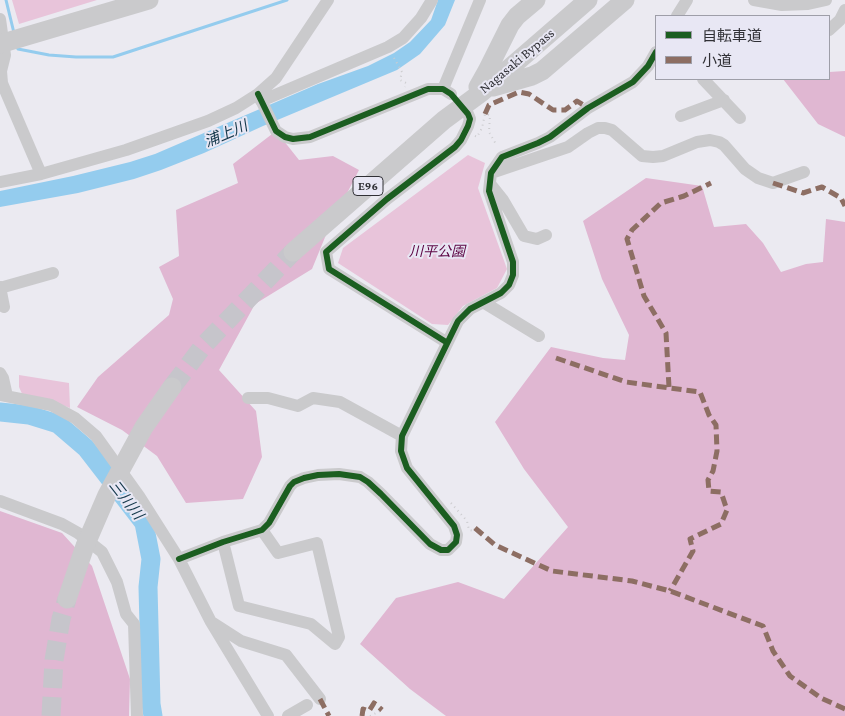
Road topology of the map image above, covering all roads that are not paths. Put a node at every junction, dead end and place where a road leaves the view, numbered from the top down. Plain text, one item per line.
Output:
1 (126, 0) edge
2 (149, 0) edge
3 (328, 0) edge
4 (432, 0) edge
5 (480, 0) edge
6 (536, 0) edge
7 (574, 0) edge
8 (588, 0) edge
9 (625, 0) edge
10 (687, 0) edge
11 (754, 0) edge
12 (826, 0) edge
13 (845, 10) edge
14 (678, 15) edge
15 (0, 19) edge
16 (830, 29) edge
17 (25, 34) junction
18 (0, 37) edge
19 (0, 44) edge
20 (655, 54) edge
21 (704, 80) edge
22 (480, 89) junction
23 (260, 97) junction
24 (724, 100) junction
25 (468, 114) dead end
26 (681, 116) dead end
27 (740, 118) dead end
28 (804, 172) dead end
29 (41, 174) junction
30 (490, 178) junction
31 (0, 182) edge
32 (546, 235) dead end
33 (293, 252) tunnel mouth
34 (53, 273) dead end
35 (0, 288) edge
36 (483, 302) junction
37 (4, 307) dead end
38 (539, 336) dead end
39 (446, 342) junction
40 (0, 373) edge
41 (172, 387) tunnel mouth
42 (4, 396) edge
43 (248, 398) dead end
44 (402, 436) junction
45 (0, 501) edge
46 (262, 530) junction
47 (223, 542) junction
48 (179, 559) junction
49 (66, 599) tunnel mouth
50 (211, 622) junction
51 (320, 698) dead end
52 (307, 705) dead end
53 (137, 716) edge
54 (268, 716) edge
55 (288, 716) edge

1 - 17 highway
2 - 17 highway
3 - 23 street
4 - 23 street
5 - 23 street
6 - 22 highway
7 - 22 highway, Nagasaki Bypass / E96
8 - 22 highway, Nagasaki Bypass / E96
9 - 22 highway
10 - 14 street
11 - 12 street
13 - 16 street
15 - 29 street
17 - 18 highway
17 - 19 highway
20 - 30 street
21 - 24 street
22 - 33 highway, Nagasaki Bypass / E96
23 - 29 street
24 - 26 street
24 - 27 street
25 - 39 street
28 - 30 street
29 - 31 street
30 - 32 street
30 - 36 street
34 - 35 street
35 - 37 street
36 - 38 street
36 - 39 street
39 - 44 street
40 - 42 street
41 - 49 highway
42 - 48 street
43 - 44 street
44 - 46 street
45 - 53 street
46 - 47 street
46 - 47 street
47 - 48 street
48 - 50 street
50 - 51 street
50 - 54 street
52 - 55 street

